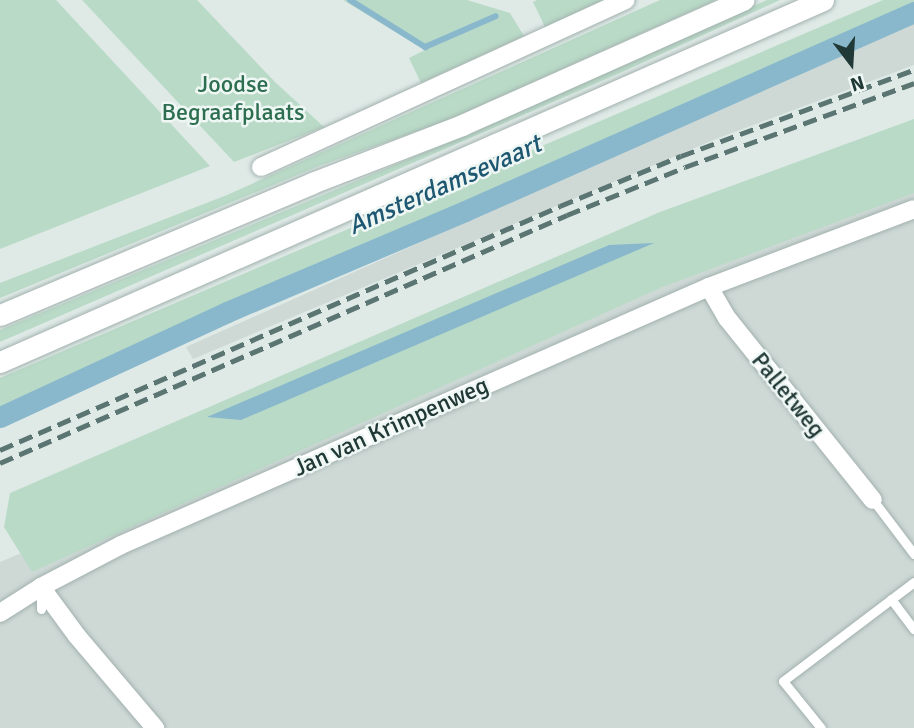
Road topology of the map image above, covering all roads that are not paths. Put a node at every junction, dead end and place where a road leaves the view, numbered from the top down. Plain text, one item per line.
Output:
1 (626, 0) edge
2 (743, 0) edge
3 (823, 0) edge
4 (261, 167) dead end
5 (914, 209) edge
6 (709, 287) junction
7 (0, 315) edge
8 (0, 362) edge
9 (873, 499) joint
10 (914, 554) edge
11 (914, 582) edge
12 (40, 587) junction
13 (891, 599) junction
14 (41, 610) dead end
15 (0, 613) edge
16 (914, 629) edge
17 (155, 728) edge
18 (821, 728) edge

1 - 4 street
2 - 7 main road
3 - 8 main road
5 - 6 street, Jan van Krimpenweg
6 - 9 street, Palletweg
6 - 12 street, Jan van Krimpenweg
9 - 10 lane
11 - 13 lane
12 - 14 lane
12 - 15 street, Jan van Krimpenweg
12 - 17 street
13 - 16 lane
13 - 18 lane

